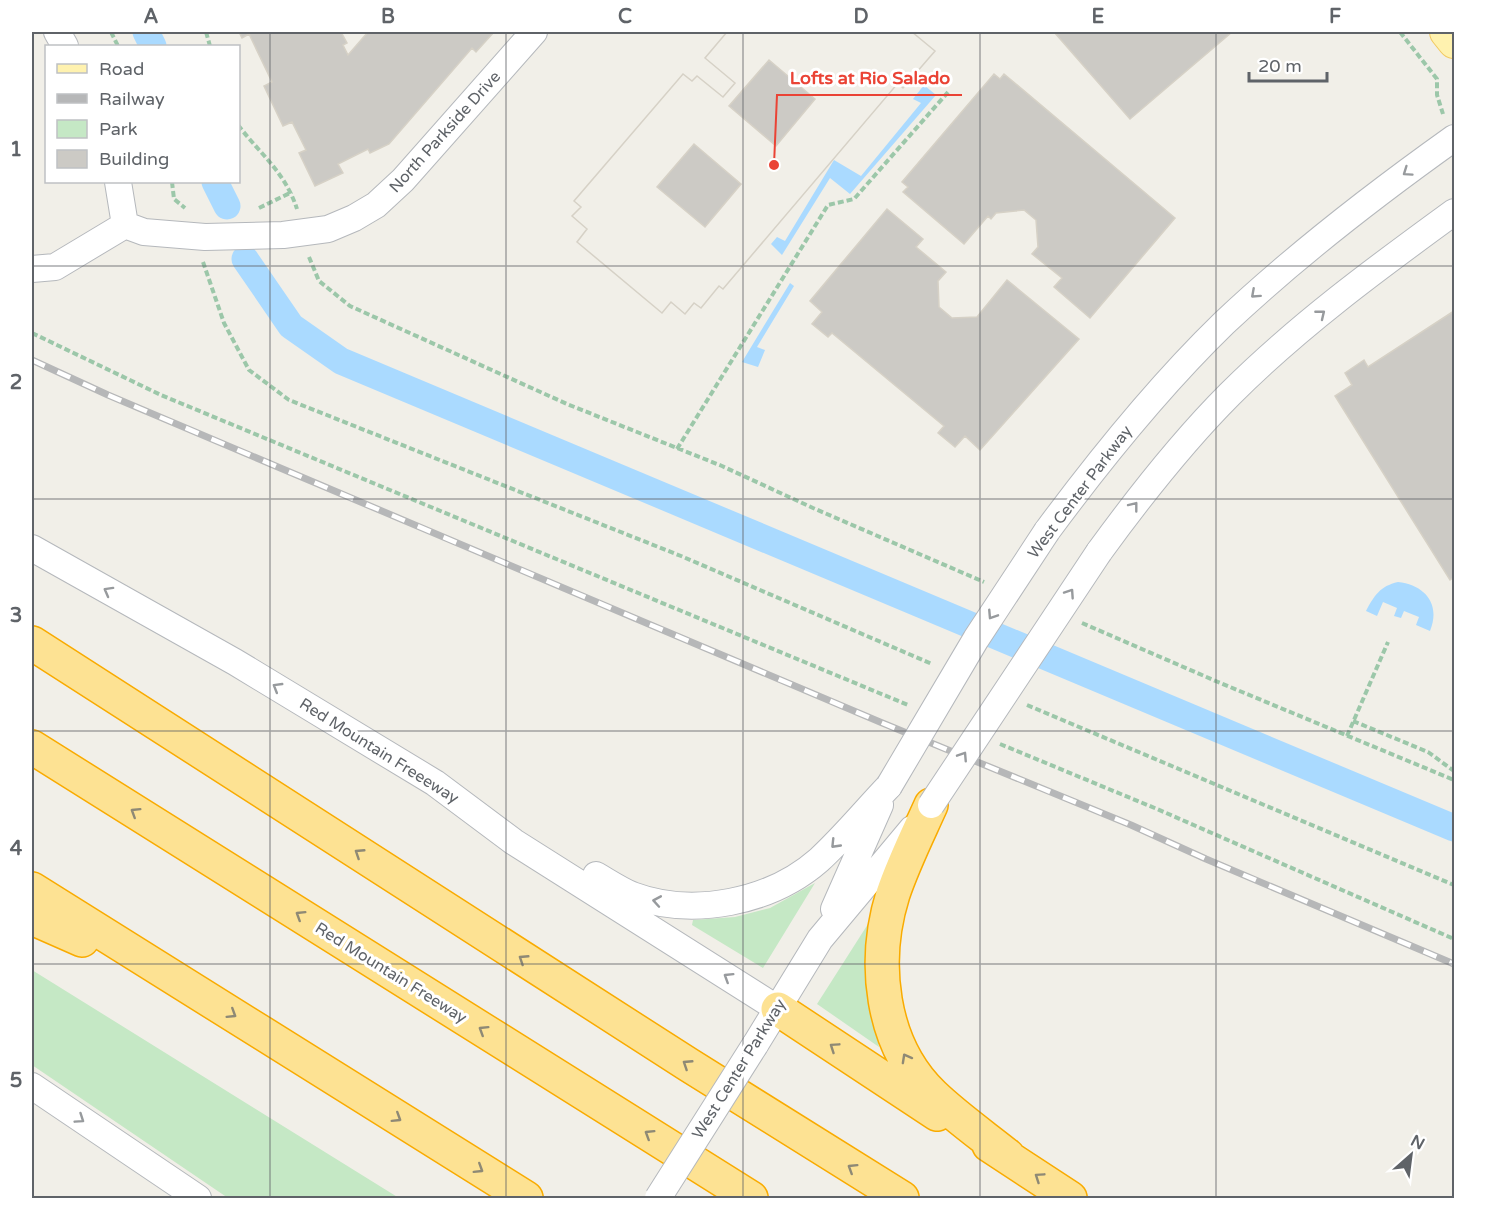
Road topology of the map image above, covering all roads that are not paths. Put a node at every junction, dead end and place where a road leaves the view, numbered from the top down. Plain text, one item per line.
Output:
1 (534, 32) edge
2 (1446, 32) edge
3 (1455, 42) edge
4 (1455, 138) edge
5 (118, 183) edge
6 (1455, 212) edge
7 (125, 225) junction
8 (32, 269) edge
9 (32, 548) edge
10 (32, 643) edge
11 (32, 747) edge
12 (435, 783) junction
13 (889, 786) junction
14 (931, 805) junction
15 (32, 889) edge
16 (32, 918) edge
17 (820, 939) junction
18 (182, 983) junction
19 (777, 1009) junction
20 (32, 1086) edge
21 (1008, 1156) junction
22 (198, 1198) edge
23 (526, 1198) edge
24 (658, 1198) edge
25 (751, 1198) edge
26 (902, 1198) edge
27 (1070, 1198) edge

1 - 7 street, North Parkside Drive
2 - 3 main road
4 -> 13 street, West Center Parkway, bridge
5 - 7 street
14 -> 6 street, West Center Parkway, bridge
7 - 8 street
12 -> 9 street, Red Mountain Freeeway
26 -> 10 highway
25 -> 11 highway, Red Mountain Freeway
13 -> 12 street
19 -> 12 street, Red Mountain Freeeway
13 - 17 street, West Center Parkway
14 - 17 street, West Center Parkway
21 -> 14 highway
15 - 18 highway
16 - 18 highway
17 - 19 street, West Center Parkway
18 -> 23 highway
21 -> 19 highway
19 - 24 street, West Center Parkway, bridge
20 -> 22 street
27 -> 21 highway

